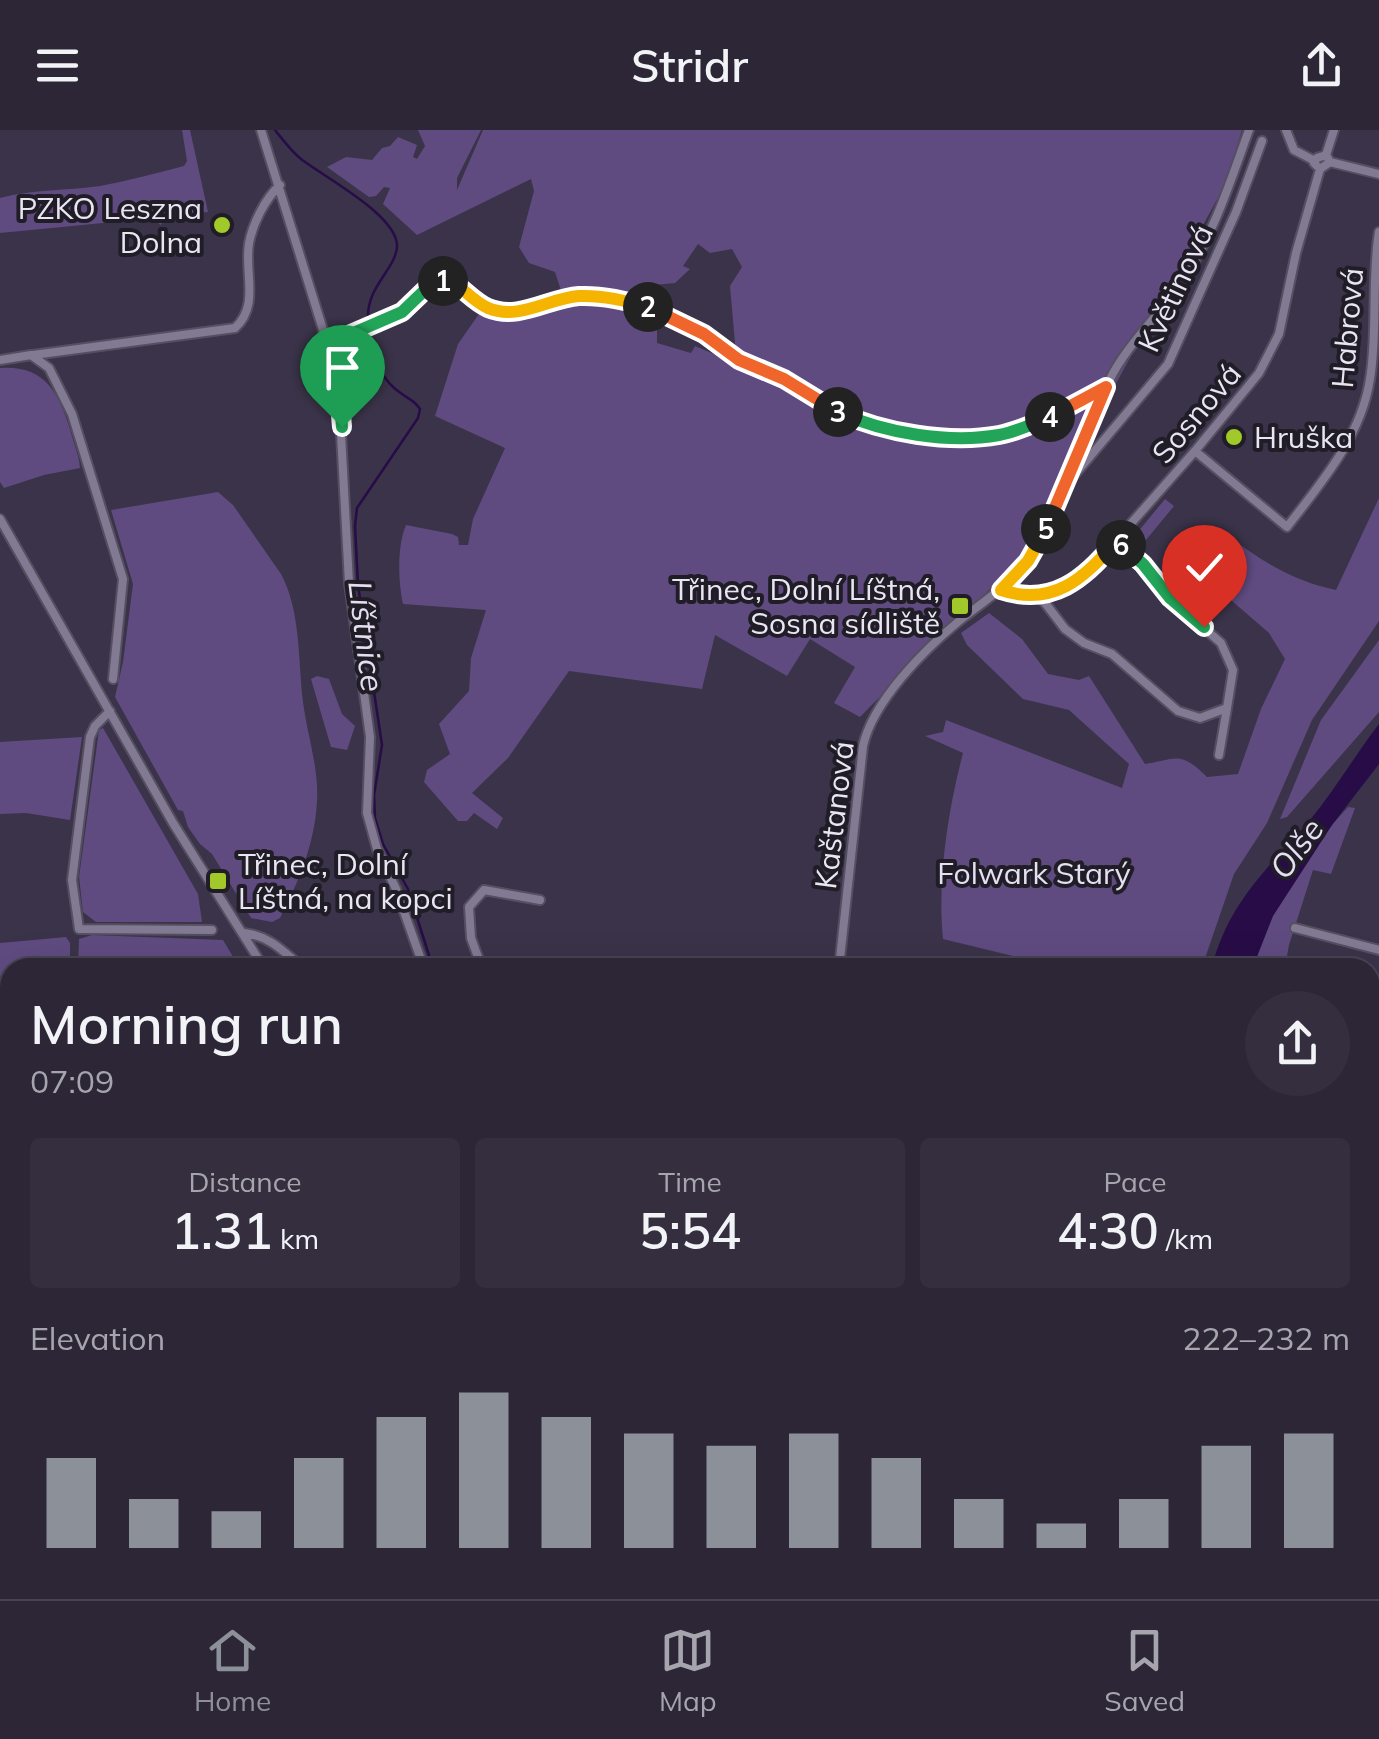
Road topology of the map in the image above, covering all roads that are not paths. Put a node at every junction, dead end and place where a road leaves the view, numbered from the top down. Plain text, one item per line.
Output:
1 (261, 130) edge
2 (1249, 130) edge
3 (1286, 130) edge
4 (1334, 130) edge
5 (1262, 140) dead end
6 (1328, 158) junction
7 (1318, 165) junction
8 (1379, 174) edge
9 (280, 185) junction
10 (1379, 232) edge
11 (328, 344) junction
12 (31, 356) junction
13 (0, 360) edge
14 (1106, 387) junction
15 (1195, 451) junction
16 (1065, 486) junction
17 (0, 519) edge
18 (1116, 541) junction
19 (1001, 590) junction
20 (1038, 596) junction
21 (113, 679) dead end
22 (1228, 708) junction
23 (110, 711) junction
24 (1219, 755) dead end
25 (540, 900) dead end
26 (1295, 928) dead end
27 (212, 930) dead end
28 (244, 933) junction
29 (1379, 950) edge
30 (258, 958) edge
31 (291, 958) edge
32 (420, 958) edge
33 (479, 958) edge
34 (840, 958) edge

1 - 9 street
2 - 14 street, Kaštanová
3 - 7 street
4 - 6 street
5 - 16 street, Květinová
6 - 7 street
6 - 8 street
7 - 15 street, Sosnová
9 - 11 street
9 - 12 street
10 - 15 street, Habrová
11 - 14 street
11 - 32 street
12 - 13 street
12 - 21 street
14 - 16 street, Kaštanová
15 - 18 street, Sosnová
16 - 19 street, Kaštanová
17 - 23 street
18 - 20 street, Sosnová
18 - 22 street
19 - 20 street
19 - 34 street, Kaštanová
20 - 22 street
22 - 24 street
23 - 27 street
23 - 28 street
25 - 33 street
26 - 29 street
28 - 30 street
28 - 31 street

